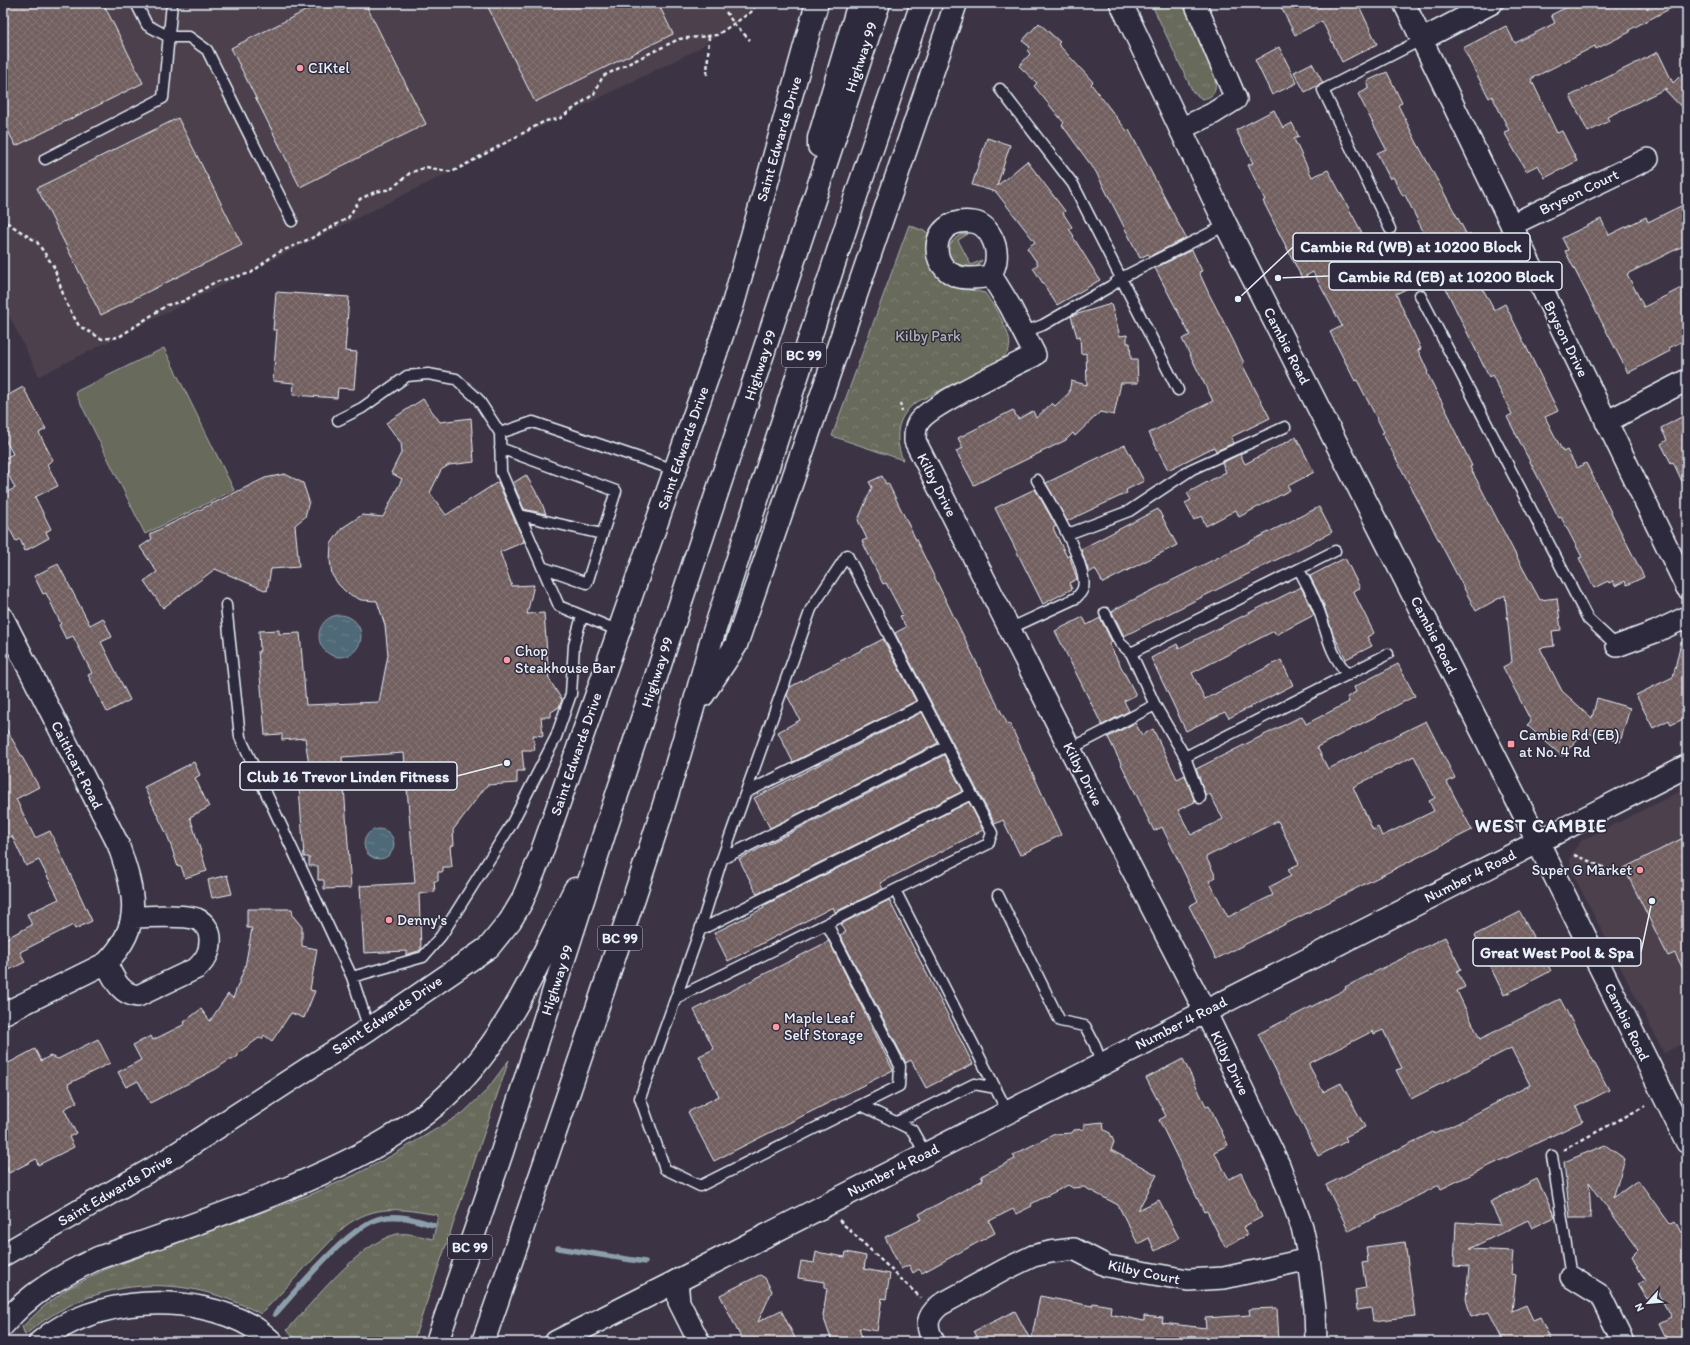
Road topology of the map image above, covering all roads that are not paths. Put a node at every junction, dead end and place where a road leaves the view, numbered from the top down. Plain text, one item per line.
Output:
1 (136, 3) edge
2 (172, 3) edge
3 (817, 3) edge
4 (859, 3) edge
5 (879, 3) edge
6 (922, 3) edge
7 (956, 3) edge
8 (1121, 3) edge
9 (1195, 3) edge
10 (1404, 3) edge
11 (1492, 3) edge
12 (169, 37) junction
13 (1421, 40) junction
14 (1000, 89) dead end
15 (1180, 129) junction
16 (45, 159) dead end
17 (1648, 159) dead end
18 (814, 201) junction
19 (292, 221) dead end
20 (1226, 225) junction
21 (1511, 225) junction
22 (1390, 229) dead end
23 (991, 275) dead end
24 (1121, 278) junction
25 (1420, 295) dead end
26 (1024, 332) junction
27 (1687, 380) edge
28 (1178, 390) dead end
29 (338, 420) dead end
30 (1606, 422) junction
31 (1285, 427) dead end
32 (500, 433) junction
33 (500, 448) junction
34 (675, 470) junction
35 (1038, 480) dead end
36 (520, 515) junction
37 (602, 534) junction
38 (1068, 534) junction
39 (1335, 551) dead end
40 (542, 567) junction
41 (1299, 569) junction
42 (1687, 588) edge
43 (226, 605) dead end
44 (1104, 613) dead end
45 (582, 616) junction
46 (1687, 617) edge
47 (3, 618) edge
48 (1009, 629) junction
49 (619, 631) junction
50 (1617, 646) joint
51 (1131, 653) junction
52 (1388, 654) dead end
53 (1348, 675) junction
54 (924, 704) junction
55 (1155, 705) junction
56 (694, 709) junction
57 (947, 746) junction
58 (1070, 749) junction
59 (1185, 758) junction
60 (1687, 766) edge
61 (747, 792) junction
62 (972, 794) junction
63 (1200, 798) dead end
64 (607, 825) junction
65 (1538, 841) junction
66 (722, 858) junction
67 (895, 890) junction
68 (998, 895) dead end
69 (133, 917) junction
70 (827, 924) junction
71 (700, 930) junction
72 (106, 963) junction
73 (352, 977) junction
74 (676, 998) junction
75 (1205, 1011) junction
76 (3, 1014) edge
77 (369, 1029) junction
78 (1101, 1064) junction
79 (996, 1088) junction
80 (861, 1105) junction
81 (1007, 1111) junction
82 (896, 1122) junction
83 (1687, 1142) edge
84 (924, 1153) junction
85 (1552, 1156) road end
86 (3, 1255) edge
87 (1309, 1259) junction
88 (1571, 1277) joint
89 (677, 1281) junction
90 (3, 1325) edge
91 (40, 1342) edge
92 (272, 1342) edge
93 (437, 1342) edge
94 (483, 1342) edge
95 (556, 1342) edge
96 (699, 1342) edge
97 (934, 1342) edge
98 (1316, 1342) edge
99 (1623, 1342) edge

1 - 12 lane
2 - 12 lane
3 - 34 main road, Saint Edwards Drive
4 - 18 main road
5 - 18 main road, Highway 99 / BC 99
6 - 56 main road, BC 99
7 - 56 main road
8 - 15 main road, Cambie Road
9 - 15 street
10 - 13 street, Bryson Drive
11 - 13 street
12 - 16 lane
12 - 19 lane
13 - 21 street, Bryson Drive
13 - 22 lane
14 - 24 lane
15 - 20 main road, Cambie Road
17 - 21 street, Bryson Court
18 - 64 main road, Highway 99 / BC 99
20 - 24 lane
20 - 65 main road, Cambie Road
21 - 30 street, Bryson Drive
23 - 26 street, Kilby Drive
24 - 26 lane
24 - 28 lane
25 - 50 lane
26 - 48 street, Kilby Drive
27 - 30 street
29 - 32 lane
30 - 42 street, Bryson Drive
31 - 38 lane
32 - 33 lane
32 - 34 lane
33 - 36 lane
33 - 37 lane
34 - 49 main road, Saint Edwards Drive
35 - 38 lane
36 - 37 lane
36 - 40 lane
37 - 40 lane
38 - 48 lane
39 - 41 lane
40 - 45 lane
41 - 51 lane
41 - 53 lane
43 - 73 lane
44 - 51 lane
45 - 49 lane
45 - 73 lane
46 - 50 street
47 - 69 street, Caithcart Road
48 - 58 street, Kilby Drive
49 - 77 main road, Saint Edwards Drive
51 - 55 lane
52 - 53 lane
53 - 59 lane
54 - 57 lane
54 - 61 lane
54 - 61 lane
55 - 58 lane
55 - 59 lane
56 - 94 main road, BC 99
57 - 62 lane
57 - 66 lane
58 - 75 street, Kilby Drive
59 - 63 lane
60 - 65 main road, Number 4 Road
61 - 66 lane
62 - 67 lane
62 - 71 lane
64 - 90 main road
64 - 93 main road, Highway 99 / BC 99
65 - 75 main road, Number 4 Road
65 - 83 main road, Cambie Road
66 - 71 lane
67 - 70 lane
67 - 79 lane
68 - 78 lane
69 - 72 street, Caithcart Road
69 - 72 street
70 - 74 lane
70 - 80 lane
71 - 74 lane
72 - 76 street, Caithcart Road
73 - 77 lane
74 - 80 lane
75 - 78 main road, Number 4 Road
75 - 87 street, Kilby Drive
77 - 86 main road, Saint Edwards Drive
78 - 81 main road, Number 4 Road
79 - 81 lane
79 - 82 lane
80 - 82 lane
81 - 84 main road, Number 4 Road
82 - 84 lane
84 - 89 main road, Number 4 Road
85 - 88 lane
87 - 97 street, Kilby Court
87 - 98 street, Kilby Drive
88 - 99 street
89 - 95 main road, Number 4 Road
89 - 96 street
91 - 92 main road

